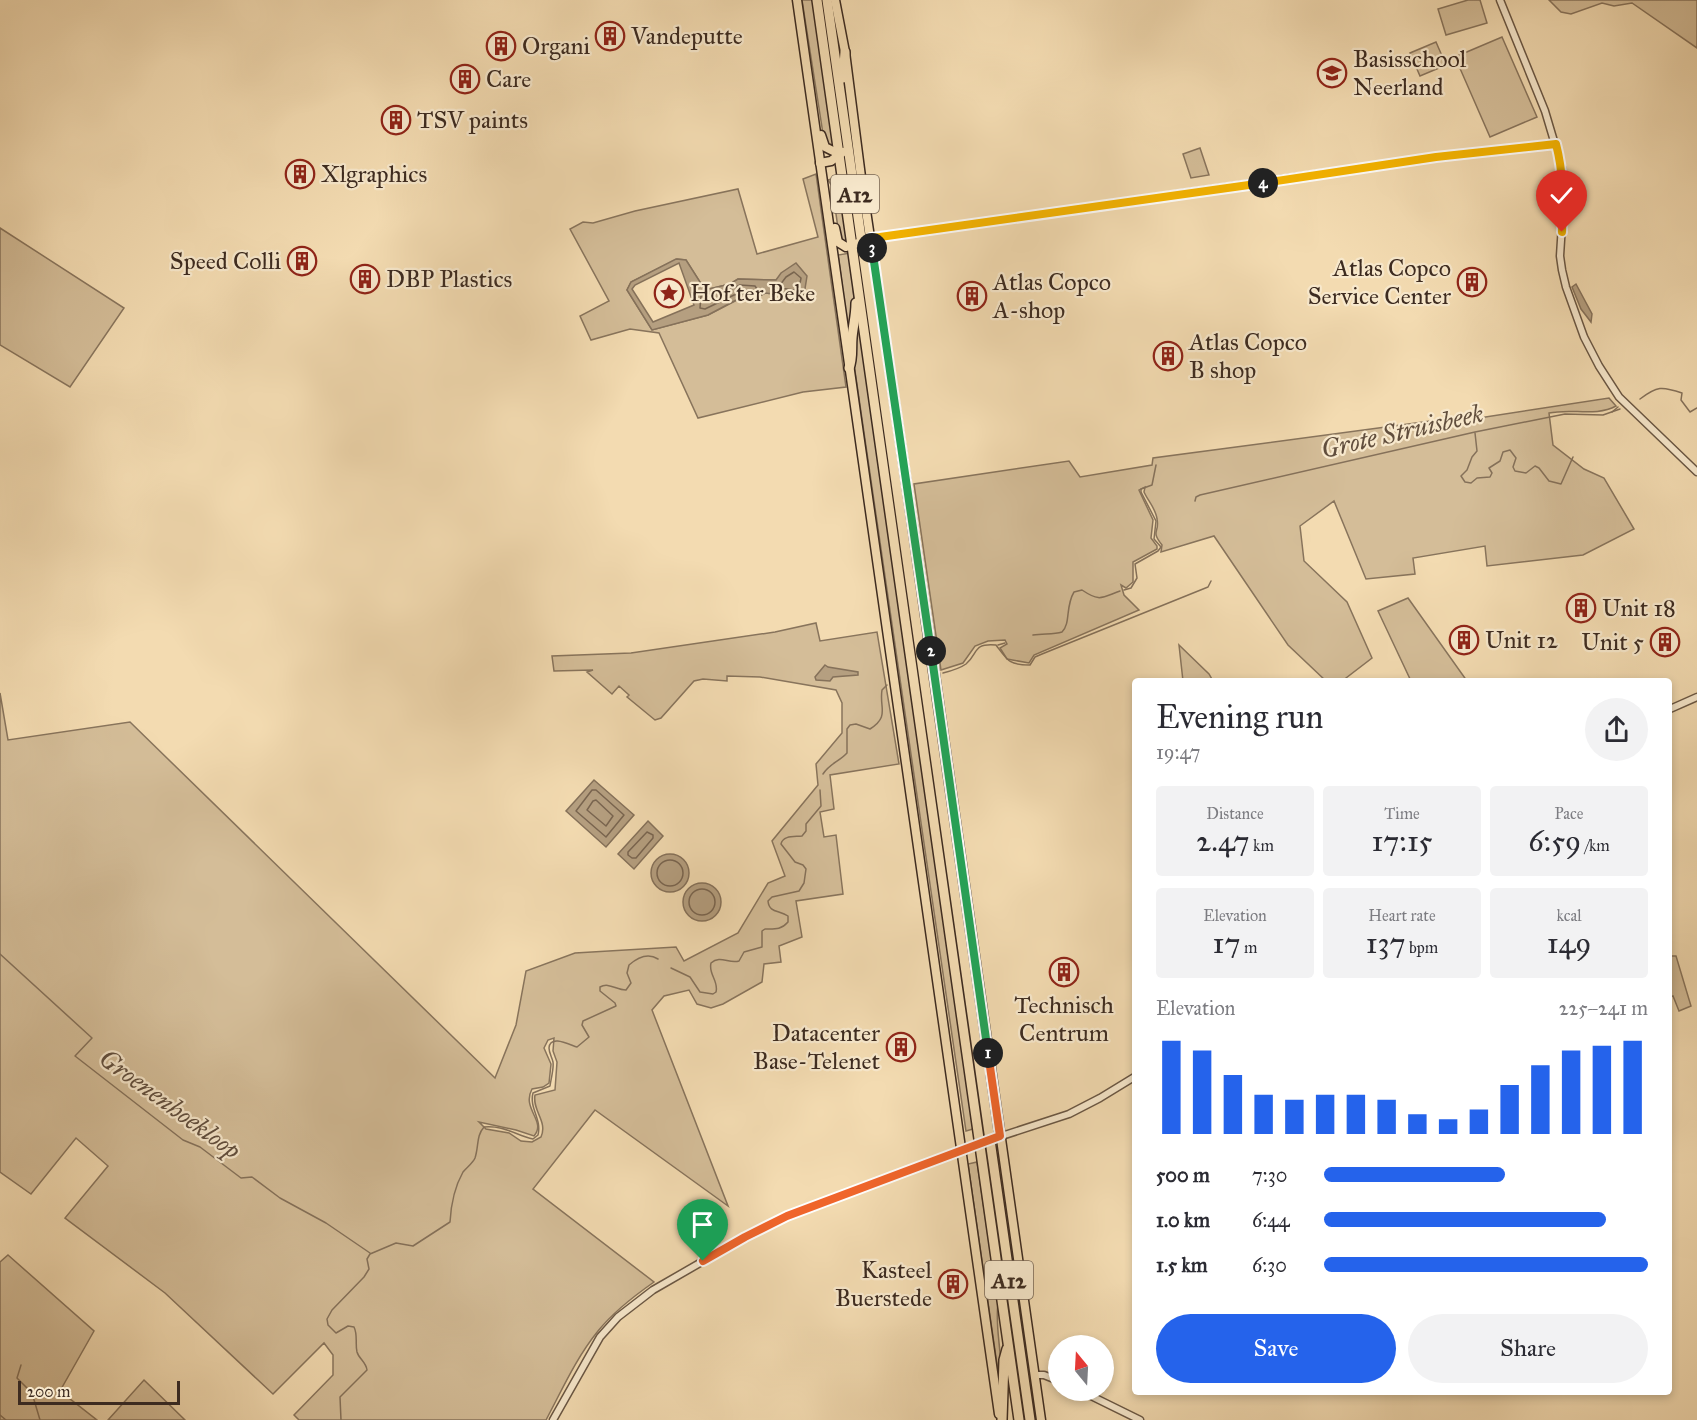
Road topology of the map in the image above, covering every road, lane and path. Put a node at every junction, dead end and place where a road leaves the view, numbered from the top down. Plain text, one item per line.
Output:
1 (797, 0) edge
2 (817, 0) edge
3 (827, 0) edge
4 (835, 0) edge
5 (1498, 0) edge
6 (845, 52) junction
7 (840, 89) junction
8 (813, 115) junction
9 (1556, 144) junction
10 (848, 147) junction
11 (840, 154) junction
12 (820, 163) junction
13 (822, 182) junction
14 (862, 242) junction
15 (859, 293) junction
16 (849, 368) junction
17 (1697, 472) edge
18 (1697, 697) edge
19 (1672, 708) edge
20 (986, 1038) junction
21 (981, 1076) junction
22 (1132, 1078) edge
23 (1000, 1136) junction
24 (984, 1141) junction
25 (961, 1150) junction
26 (1008, 1343) junction
27 (1034, 1375) junction
28 (1048, 1377) edge
29 (1101, 1401) edge
30 (553, 1420) edge
31 (1001, 1420) edge
32 (1019, 1420) edge
33 (1030, 1420) edge
34 (1041, 1420) edge
35 (1140, 1420) edge

1 - 8 main road
2 - 11 highway, A12
3 - 7 highway, A12
4 - 6 main road
5 - 9 street
6 - 7 highway
6 - 14 main road
7 - 10 highway, A12
8 - 11 main road
8 - 12 main road
9 - 14 street
9 - 17 street
10 - 11 main road
10 - 14 highway, A12
11 - 12 main road
11 - 14 highway, A12
12 - 13 main road
13 - 14 main road
13 - 16 main road
14 - 15 highway, A12
14 - 20 main road
14 - 21 highway, A12
15 - 16 highway
15 - 24 highway, A12
16 - 25 main road
18 - 19 street
20 - 21 highway
20 - 23 main road
21 - 24 highway, A12
22 - 23 street
23 - 24 street
23 - 27 main road
24 - 25 street
24 - 26 highway, A12
24 - 33 highway, A12
25 - 30 street
25 - 31 main road
26 - 31 highway
26 - 32 highway, A12
27 - 28 street
27 - 34 main road
29 - 35 street

